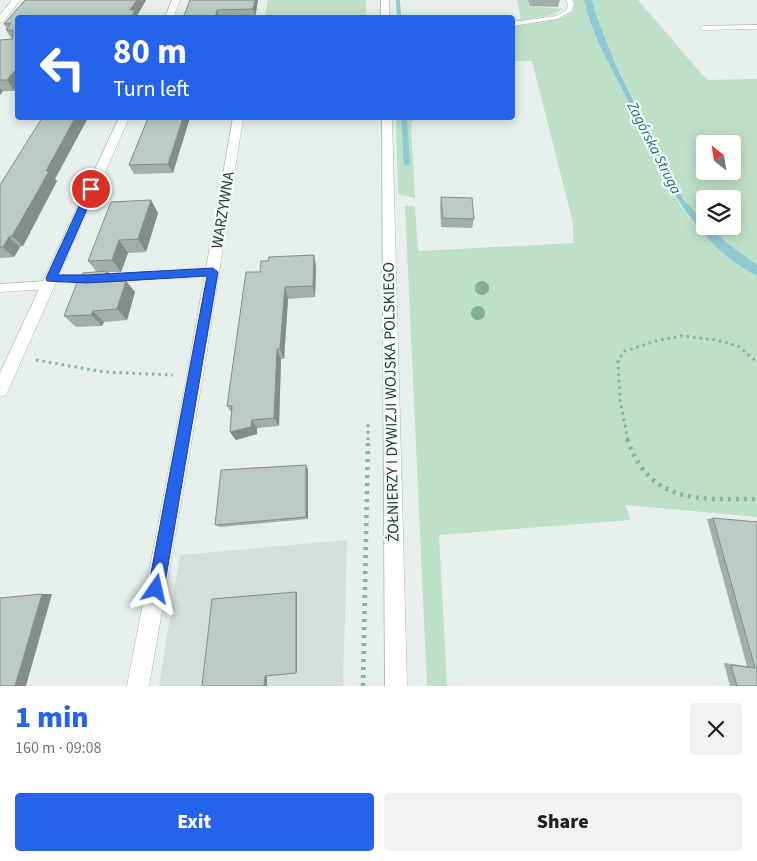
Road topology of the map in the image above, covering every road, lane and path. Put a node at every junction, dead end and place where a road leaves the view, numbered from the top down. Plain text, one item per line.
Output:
1 (16, 0) edge
2 (176, 0) edge
3 (385, 0) edge
4 (569, 0) edge
5 (170, 15) edge
6 (385, 15) edge
7 (0, 20) edge
8 (515, 24) edge
9 (757, 26) edge
10 (703, 28) dead end
11 (123, 120) edge
12 (238, 120) edge
13 (387, 120) edge
14 (213, 272) junction
15 (49, 282) junction
16 (0, 288) edge
17 (16, 356) junction
18 (757, 362) edge
19 (195, 375) junction
20 (0, 390) edge
21 (757, 499) edge
22 (138, 686) edge
23 (396, 686) edge

1 - 7 street
2 - 5 street
3 - 6 street
4 - 8 lane
9 - 10 street
11 - 15 street
12 - 14 street, WARZYWNA
13 - 23 street, ŻOŁNIERZY I DYWIZJI WOJSKA POLSKIEGO
14 - 15 lane
14 - 19 street, WARZYWNA
15 - 16 lane
15 - 17 street
17 - 19 path
17 - 20 street
18 - 21 path
19 - 22 street, WARZYWNA

